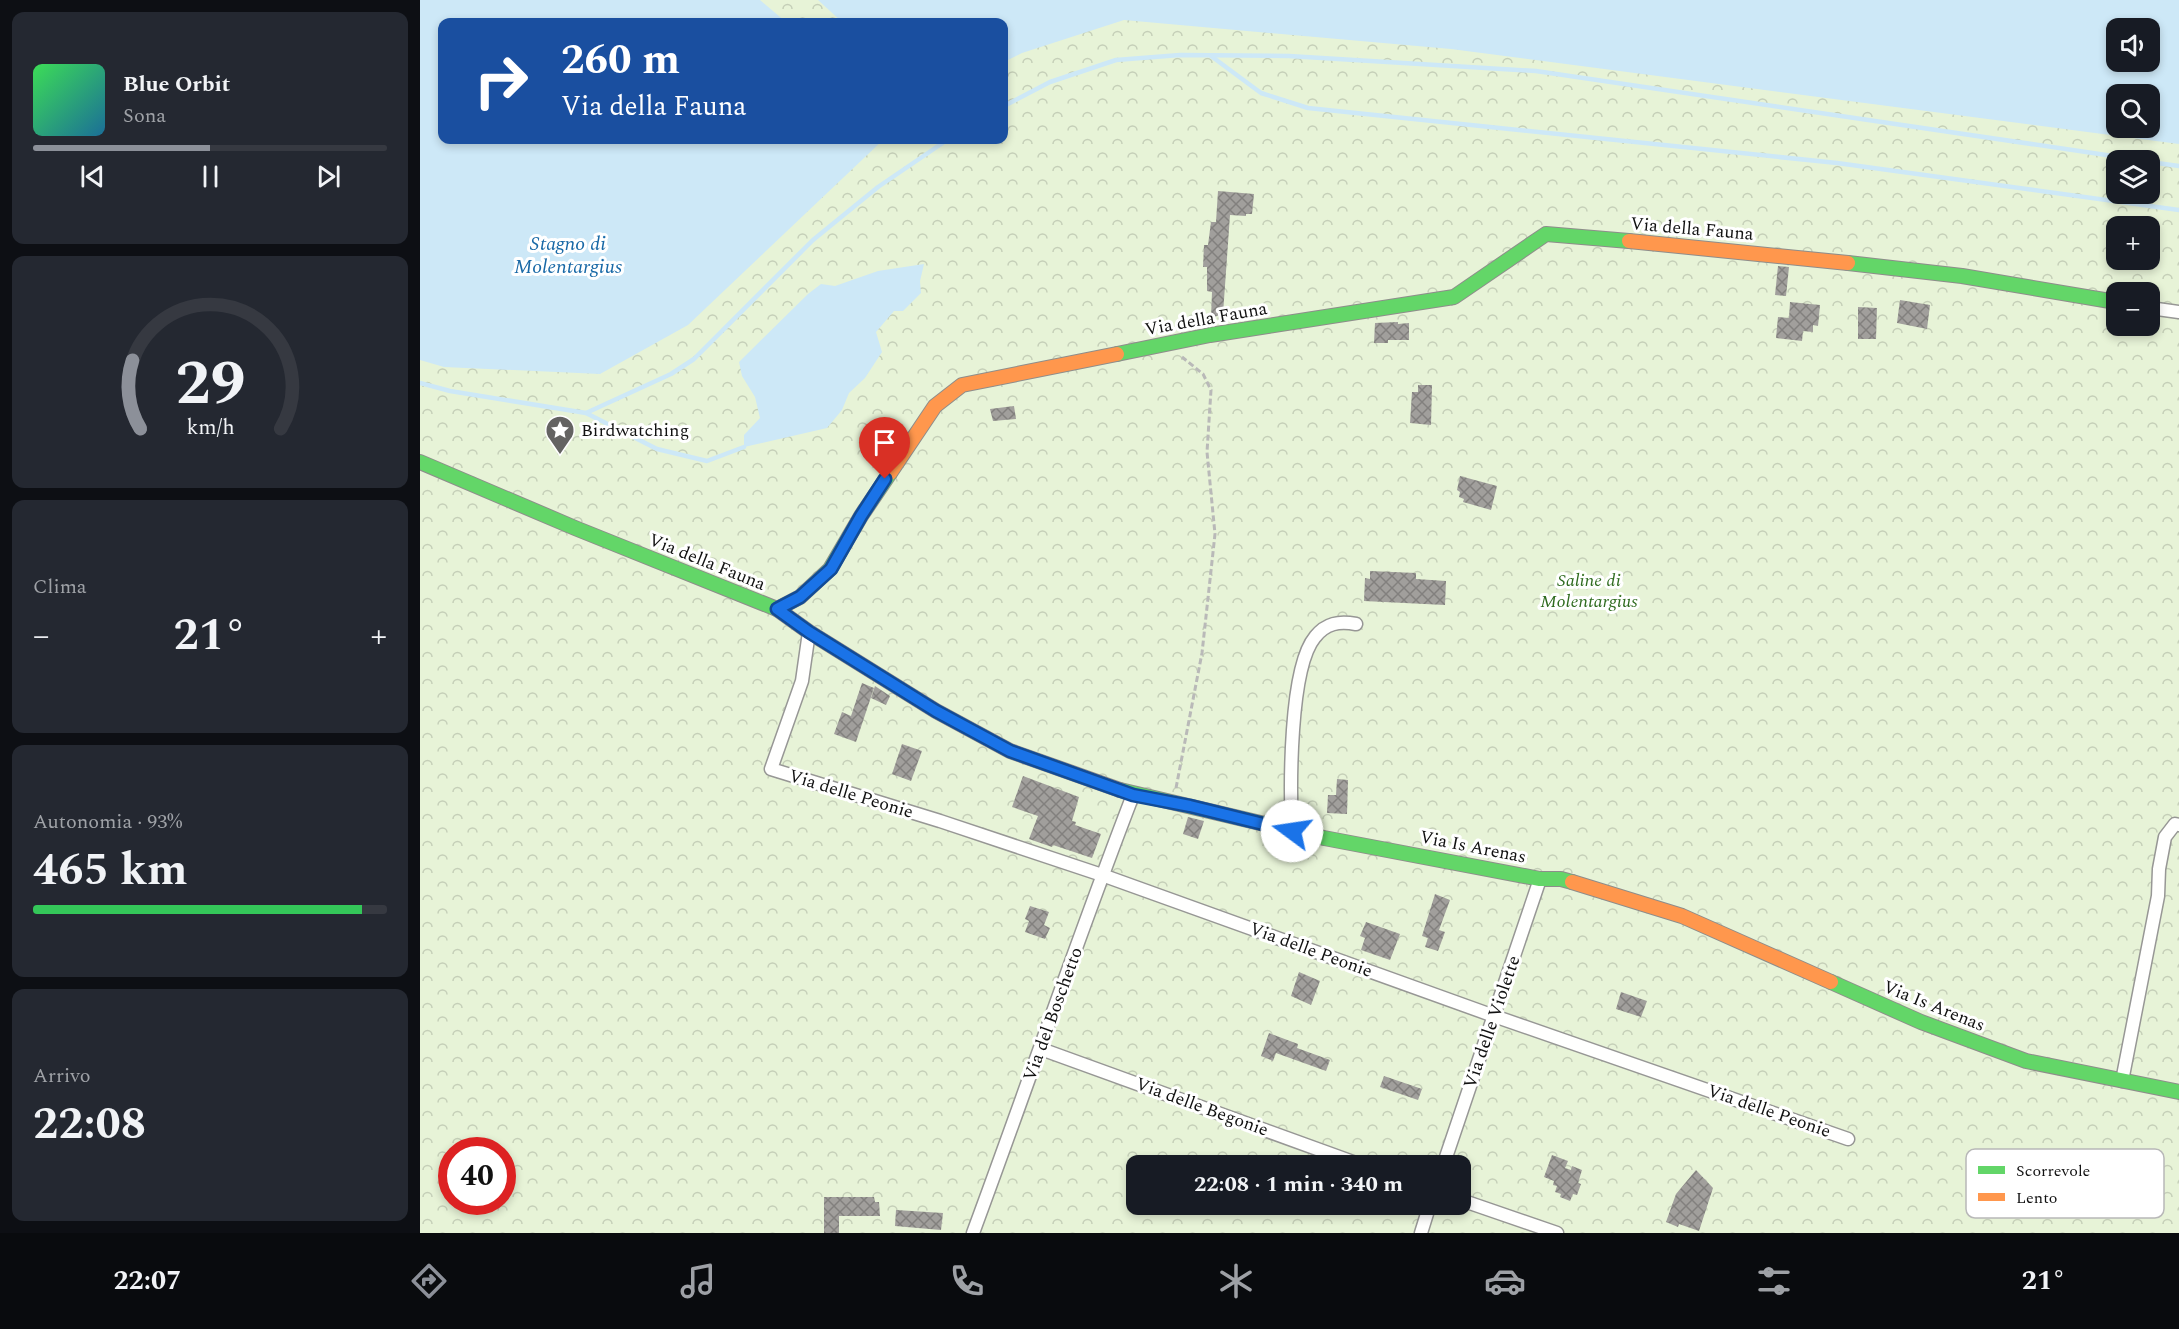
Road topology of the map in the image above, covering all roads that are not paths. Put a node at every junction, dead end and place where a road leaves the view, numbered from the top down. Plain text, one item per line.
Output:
1 (2106, 300) edge
2 (2160, 309) edge
3 (2179, 312) edge
4 (420, 462) edge
5 (777, 609) junction
6 (1356, 624) dead end
7 (809, 632) junction
8 (1133, 795) junction
9 (2179, 825) edge
10 (1292, 831) junction
11 (1102, 875) junction
12 (1540, 879) junction
13 (1494, 1016) junction
14 (1041, 1049) junction
15 (2122, 1081) junction
16 (2179, 1092) edge
17 (1848, 1139) dead end
18 (1334, 1155) edge
19 (1447, 1155) edge
20 (1471, 1203) edge
21 (1427, 1215) edge
22 (973, 1233) edge
23 (1421, 1233) edge
24 (1557, 1233) edge

1 - 5 street, Via della Fauna
2 - 3 street
4 - 5 street, Via della Fauna
5 - 7 street, Via Is Arenas
6 - 10 street
7 - 8 street, Via Is Arenas
7 - 11 street, Via delle Peonie
8 - 10 street, Via Is Arenas
8 - 11 street, Via del Boschetto
9 - 15 street
10 - 12 street, Via Is Arenas
11 - 13 street, Via delle Peonie
11 - 14 street, Via del Boschetto
12 - 13 street, Via delle Violette
12 - 15 street, Via Is Arenas
13 - 17 street, Via delle Peonie
13 - 19 street, Via delle Violette
14 - 18 street, Via delle Begonie
14 - 22 street, Via del Boschetto
15 - 16 street, Via Is Arenas
20 - 24 street
21 - 23 street

